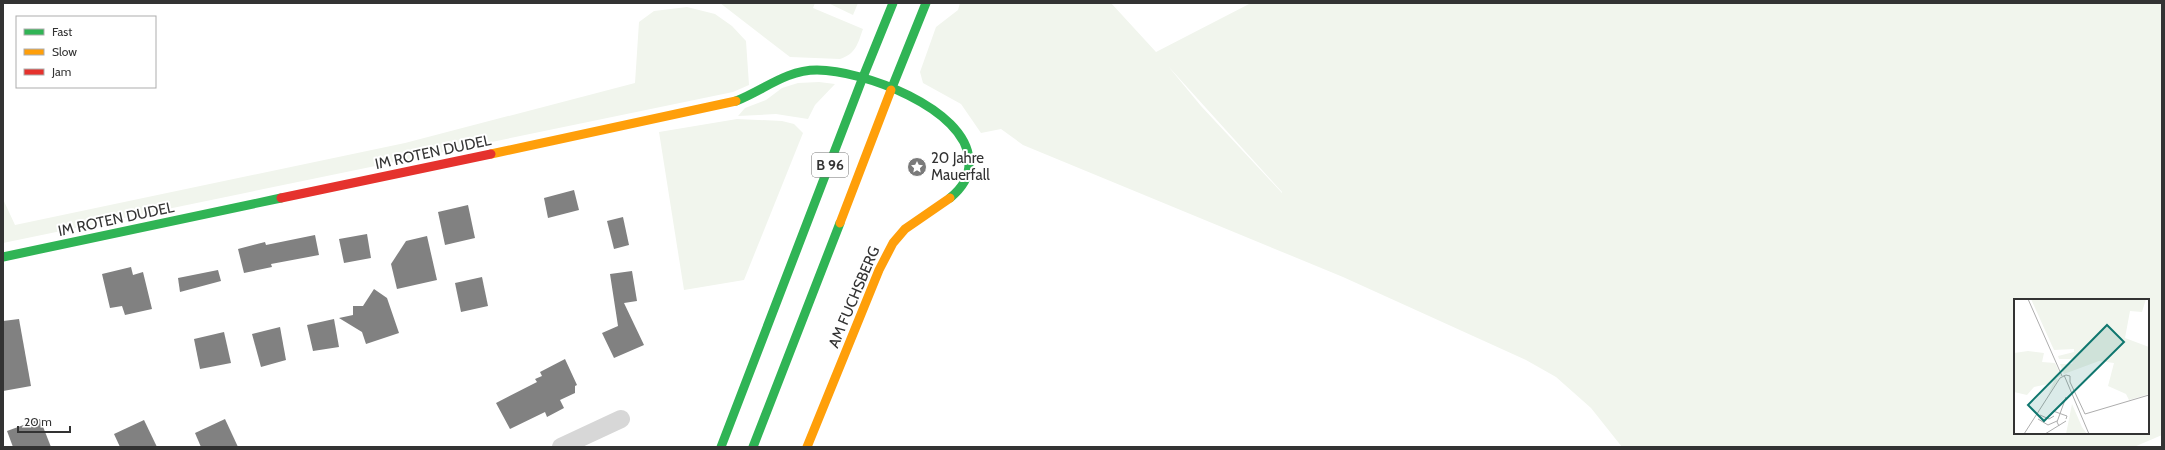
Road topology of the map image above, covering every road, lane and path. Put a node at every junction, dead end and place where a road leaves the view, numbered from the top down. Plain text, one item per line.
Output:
1 (893, 3) edge
2 (926, 3) edge
3 (863, 77) junction
4 (891, 90) junction
5 (3, 257) edge
6 (621, 419) dead end
7 (561, 447) edge
8 (721, 447) edge
9 (753, 447) edge
10 (806, 447) edge

1 - 3 main road, B 96
2 - 4 main road, B 96
3 - 4 main road, AM FUCHSBERG
3 - 5 main road, IM ROTEN DUDEL
3 - 8 main road, B 96
4 - 9 main road, B 96
4 - 10 main road, AM FUCHSBERG
6 - 7 street

